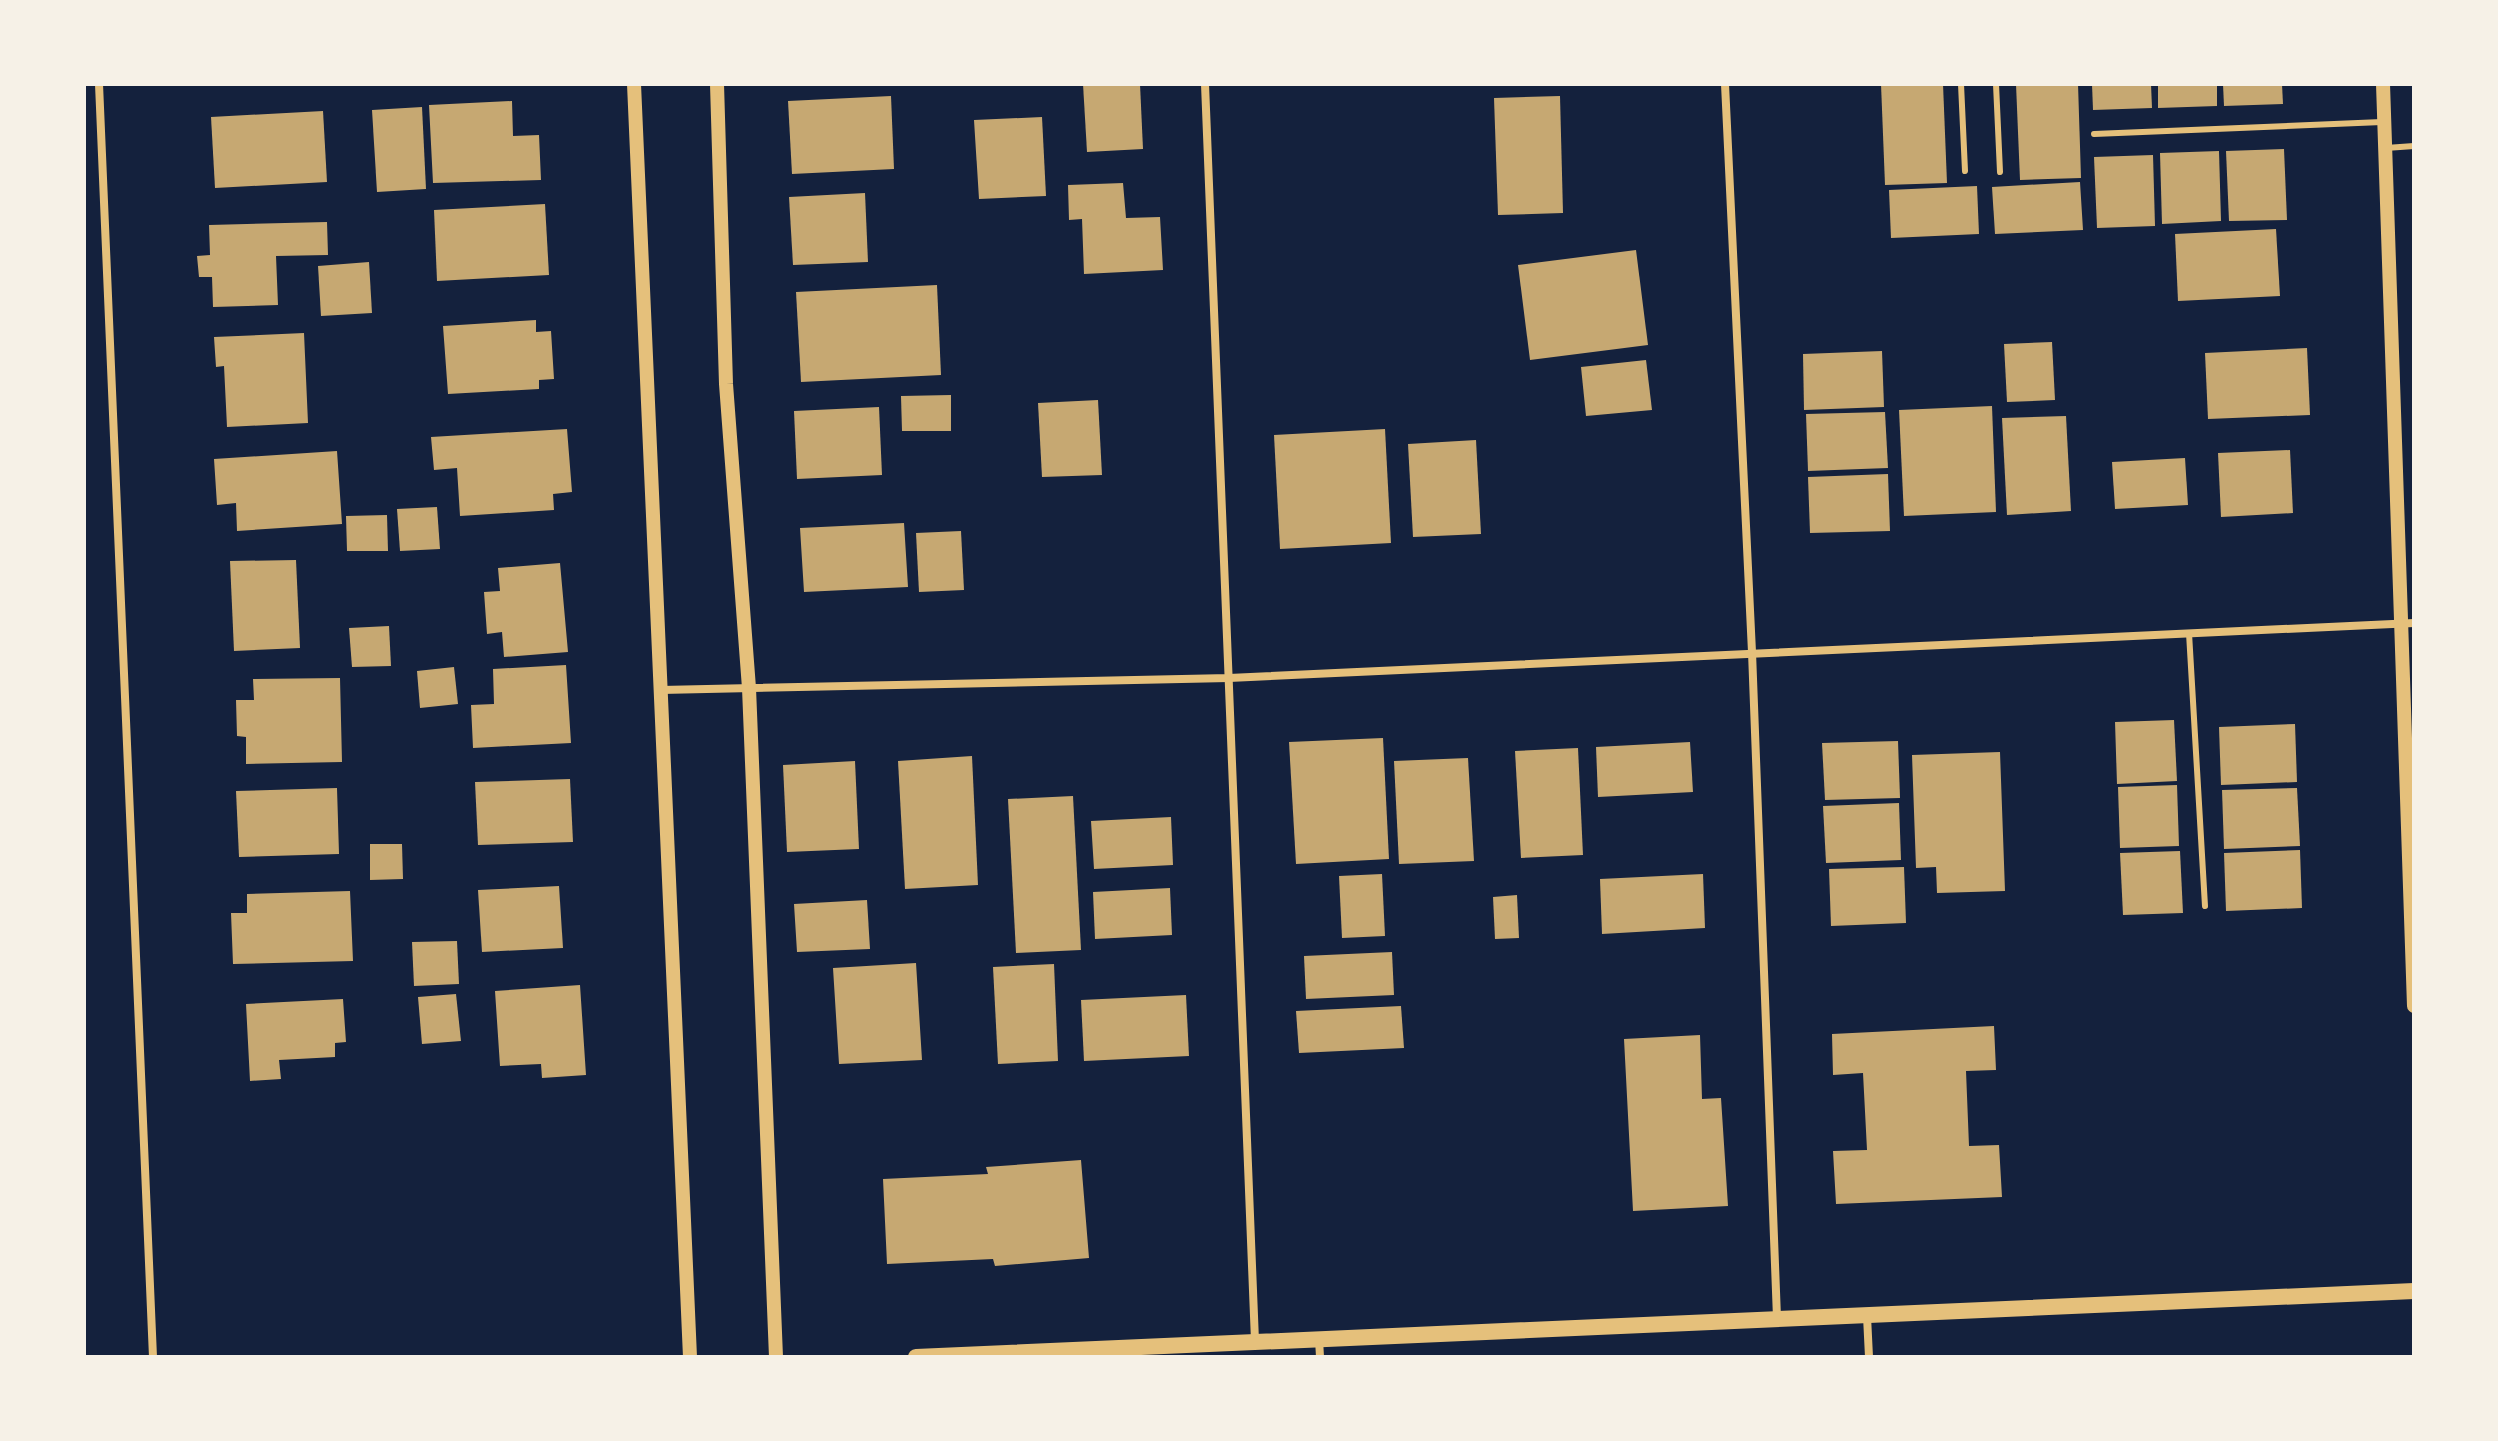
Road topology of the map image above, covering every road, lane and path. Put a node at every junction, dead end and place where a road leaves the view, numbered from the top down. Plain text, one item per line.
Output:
1 (99, 84) edge
2 (634, 84) edge
3 (717, 84) edge
4 (1205, 84) edge
5 (1725, 84) edge
6 (1961, 84) edge
7 (1996, 84) edge
8 (2383, 84) edge
9 (2384, 122) junction
10 (2094, 134) dead end
11 (2414, 146) edge
12 (2385, 148) junction
13 (1965, 171) dead end
14 (2000, 172) dead end
15 (2407, 624) edge
16 (2189, 633) junction
17 (1752, 652) junction
18 (1229, 678) junction
19 (749, 688) junction
20 (661, 690) junction
21 (2205, 906) dead end
22 (2414, 1006) edge
23 (2414, 1291) edge
24 (1867, 1316) junction
25 (1777, 1318) junction
26 (1319, 1339) junction
27 (1255, 1341) junction
28 (153, 1357) edge
29 (690, 1357) edge
30 (776, 1357) edge
31 (916, 1357) edge
32 (1320, 1357) edge
33 (1869, 1357) edge

1 - 28 street
2 - 20 street
3 - 19 street
4 - 18 street
5 - 17 street
6 - 13 lane
7 - 14 lane
8 - 9 street
9 - 10 lane
9 - 12 street
11 - 12 lane
12 - 15 street
15 - 16 street
15 - 22 street
16 - 17 street
16 - 21 lane
17 - 18 street
17 - 25 street
18 - 19 street
18 - 27 street
19 - 20 street
19 - 30 street
20 - 29 street
23 - 24 main road
24 - 25 main road
24 - 33 street
25 - 26 main road
26 - 27 main road
26 - 32 street
27 - 31 main road

